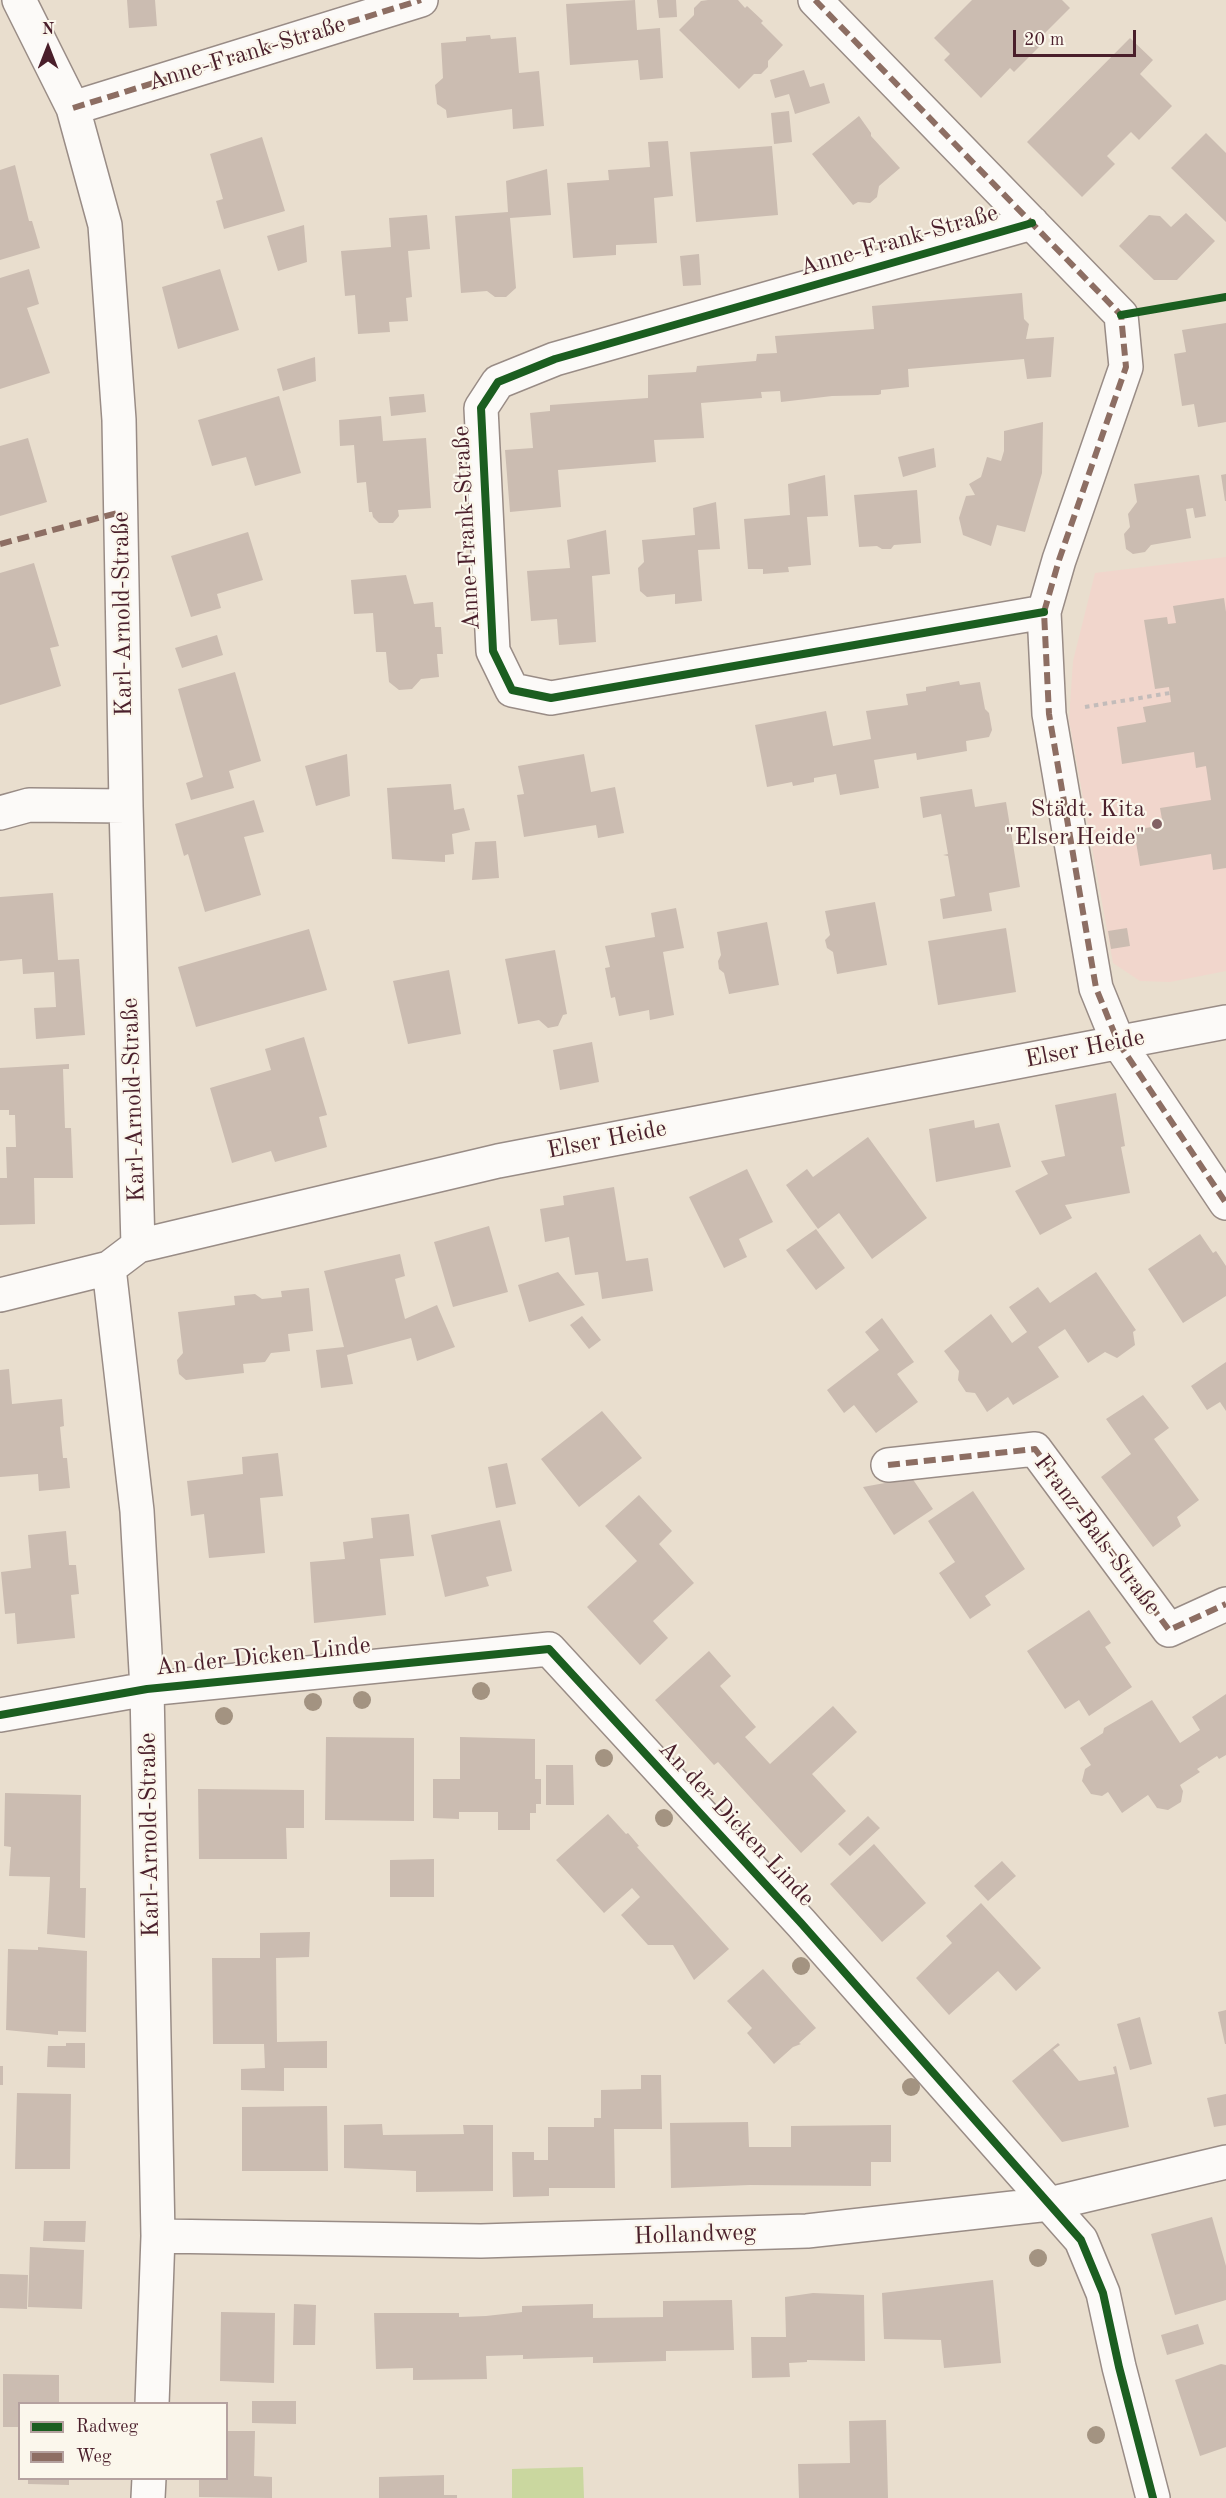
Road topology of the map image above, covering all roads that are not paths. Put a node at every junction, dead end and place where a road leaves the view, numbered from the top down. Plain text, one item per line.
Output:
1 (18, 0) edge
2 (421, 0) edge
3 (815, 0) edge
4 (73, 108) junction
5 (1032, 223) junction
6 (1044, 612) junction
7 (126, 806) junction
8 (0, 813) edge
9 (1226, 1022) edge
10 (1118, 1042) junction
11 (1226, 1203) edge
12 (138, 1246) junction
13 (109, 1268) junction
14 (0, 1295) edge
15 (888, 1465) dead end
16 (1226, 1604) edge
17 (147, 1689) junction
18 (0, 1715) edge
19 (1226, 2162) edge
20 (1049, 2204) junction
21 (158, 2236) junction
22 (152, 2402) edge
23 (149, 2480) edge
24 (148, 2498) edge
25 (1154, 2498) edge

1 - 4 street, Karl-Arnold-Straße
2 - 4 street, Anne-Frank-Straße
3 - 5 street, Anne-Frank-Straße
4 - 7 street, Karl-Arnold-Straße
5 - 6 street, Anne-Frank-Straße
5 - 6 street, Anne-Frank-Straße
6 - 10 street, Anne-Frank-Straße
7 - 8 street
7 - 12 street, Karl-Arnold-Straße
9 - 10 street, Elser Heide
10 - 11 street
10 - 12 street, Elser Heide
12 - 13 street, Elser Heide
13 - 14 street, Elser Heide
13 - 17 street, Karl-Arnold-Straße
15 - 16 street, Franz-Bals-Straße
17 - 18 street, An der Dicken Linde
17 - 20 street, An der Dicken Linde
17 - 21 street, Karl-Arnold-Straße
19 - 20 street, Hollandweg
20 - 21 street, Hollandweg
20 - 25 street, An der Dicken Linde
21 - 22 street, Karl-Arnold-Straße
23 - 24 street

